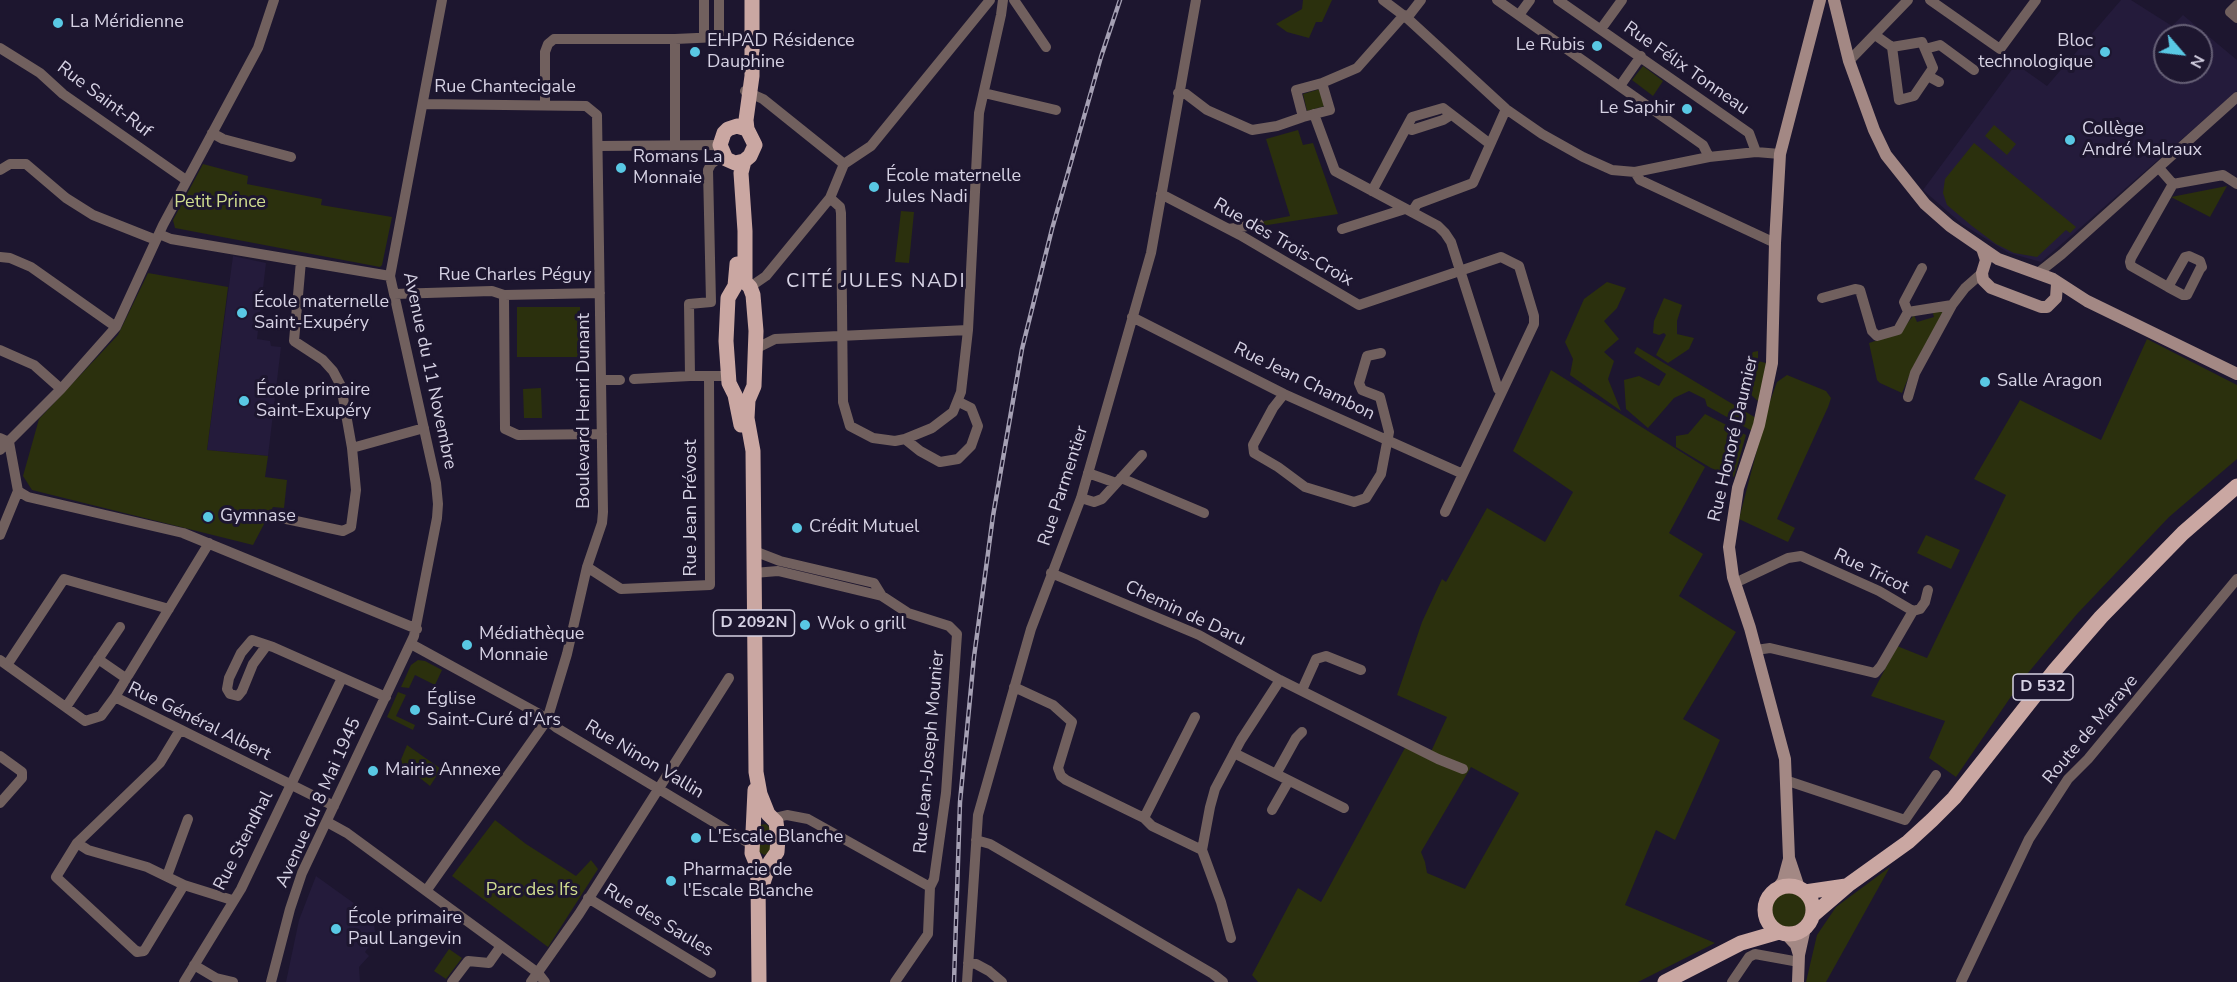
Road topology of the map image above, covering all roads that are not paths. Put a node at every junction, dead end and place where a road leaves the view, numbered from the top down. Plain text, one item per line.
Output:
1 (274, 0) edge
2 (442, 0) edge
3 (704, 0) edge
4 (719, 0) edge
5 (744, 0) edge
6 (752, 0) edge
7 (1003, 0) edge
8 (1014, 0) edge
9 (1196, 0) edge
10 (1383, 0) edge
11 (1421, 0) edge
12 (1497, 0) edge
13 (1530, 0) edge
14 (1558, 0) edge
15 (1622, 0) edge
16 (1820, 0) edge
17 (1908, 0) edge
18 (1930, 0) edge
19 (2036, 0) edge
20 (1834, 1) edge
21 (985, 2) edge
22 (2237, 5) edge
23 (1001, 15) junction
24 (1519, 15) junction
25 (1406, 16) junction
26 (2237, 18) edge
27 (1814, 25) junction
28 (1601, 29) junction
29 (1875, 35) junction
30 (704, 36) junction
31 (675, 39) junction
32 (1046, 47) dead end
33 (1892, 47) junction
34 (0, 48) edge
35 (1925, 50) junction
36 (1641, 56) junction
37 (1849, 61) junction
38 (1974, 70) dead end
39 (1928, 76) junction
40 (1939, 82) dead end
41 (1322, 83) junction
42 (1620, 86) junction
43 (747, 91) junction
44 (984, 93) junction
45 (1178, 93) junction
46 (2237, 98) edge
47 (423, 104) junction
48 (545, 104) junction
49 (586, 106) joint
50 (1506, 109) junction
51 (1056, 110) dead end
52 (1308, 116) junction
53 (740, 128) junction
54 (212, 133) junction
55 (1490, 144) junction
56 (675, 145) junction
57 (599, 146) junction
58 (1756, 152) junction
59 (1780, 154) junction
60 (729, 156) junction
61 (291, 157) dead end
62 (1708, 158) junction
63 (844, 164) junction
64 (2159, 168) junction
65 (0, 170) edge
66 (1635, 172) junction
67 (186, 180) junction
68 (2173, 184) junction
69 (2237, 184) edge
70 (1372, 191) junction
71 (1161, 194) junction
72 (830, 198) junction
73 (1409, 210) junction
74 (1259, 224) dead end
75 (1229, 229) junction
76 (1342, 229) dead end
77 (157, 237) junction
78 (1775, 243) junction
79 (1982, 248) junction
80 (2062, 254) junction
81 (0, 257) edge
82 (1998, 259) junction
83 (302, 261) junction
84 (1922, 268) dead end
85 (1460, 271) junction
86 (2038, 273) junction
87 (1984, 274) junction
88 (390, 276) junction
89 (2055, 281) junction
90 (747, 285) junction
91 (2168, 287) dead end
92 (600, 293) junction
93 (394, 294) junction
94 (504, 295) junction
95 (1822, 298) dead end
96 (2056, 298) junction
97 (2088, 301) junction
98 (1952, 305) junction
99 (1908, 312) junction
100 (1131, 317) junction
101 (116, 327) junction
102 (968, 330) junction
103 (756, 331) junction
104 (843, 336) junction
105 (775, 339) junction
106 (755, 349) junction
107 (0, 350) edge
108 (1381, 353) dead end
109 (2237, 374) edge
110 (690, 376) junction
111 (709, 376) junction
112 (728, 376) junction
113 (602, 380) junction
114 (620, 380) dead end
115 (634, 380) dead end
116 (61, 389) junction
117 (1501, 392) junction
118 (743, 394) junction
119 (1284, 394) junction
120 (1908, 397) dead end
121 (958, 402) junction
122 (424, 428) junction
123 (602, 434) junction
124 (905, 439) junction
125 (4, 440) edge
126 (1388, 440) junction
127 (352, 448) junction
128 (0, 450) edge
129 (1142, 454) dead end
130 (1088, 473) junction
131 (1462, 474) junction
132 (1119, 481) junction
133 (2237, 486) edge
134 (18, 491) junction
135 (1081, 498) junction
136 (1445, 512) dead end
137 (1204, 513) dead end
138 (277, 517) dead end
139 (0, 535) edge
140 (209, 543) junction
141 (754, 551) junction
142 (779, 566) junction
143 (587, 567) junction
144 (754, 573) junction
145 (1052, 573) junction
146 (2237, 579) edge
147 (1735, 583) junction
148 (1928, 590) dead end
149 (169, 609) junction
150 (1913, 611) junction
151 (120, 627) dead end
152 (417, 629) junction
153 (411, 644) junction
154 (267, 645) junction
155 (1756, 650) junction
156 (98, 659) junction
157 (4, 662) edge
158 (1360, 670) dead end
159 (342, 678) junction
160 (729, 678) dead end
161 (127, 679) junction
162 (1280, 680) junction
163 (1014, 687) junction
164 (1302, 690) junction
165 (115, 697) junction
166 (386, 697) junction
167 (66, 707) junction
168 (1195, 717) dead end
169 (547, 720) junction
170 (180, 729) junction
171 (1302, 732) dead end
172 (1234, 753) junction
173 (0, 756) edge
174 (1463, 769) dead end
175 (1276, 774) junction
176 (1936, 775) dead end
177 (1788, 781) junction
178 (1288, 782) junction
179 (291, 785) junction
180 (657, 788) junction
181 (0, 803) edge
182 (334, 806) junction
183 (1344, 808) dead end
184 (1272, 810) dead end
185 (1144, 818) junction
186 (188, 819) dead end
187 (762, 820) junction
188 (327, 822) junction
189 (734, 834) junction
190 (976, 840) junction
191 (76, 843) junction
192 (752, 845) junction
193 (1202, 850) junction
194 (1789, 858) junction
195 (763, 862) junction
196 (167, 876) junction
197 (184, 885) junction
198 (1848, 885) junction
199 (930, 887) junction
200 (1777, 889) junction
201 (1802, 890) junction
202 (426, 891) junction
203 (588, 898) junction
204 (232, 900) junction
205 (1765, 912) junction
206 (1809, 921) junction
207 (1782, 933) junction
208 (1231, 939) dead end
209 (1741, 943) junction
210 (501, 946) junction
211 (1799, 958) junction
212 (968, 963) junction
213 (194, 965) junction
214 (711, 972) dead end
215 (534, 978) edge
216 (184, 982) edge
217 (233, 982) edge
218 (271, 982) edge
219 (452, 982) edge
220 (545, 982) edge
221 (759, 982) edge
222 (895, 982) edge
223 (967, 982) edge
224 (1002, 982) edge
225 (1223, 982) edge
226 (1665, 982) edge
227 (1732, 982) edge
228 (1798, 982) edge
229 (1962, 982) edge

1 - 54 street
2 - 47 street, Avenue du 11 Novembre
3 - 30 street
4 - 30 street
5 - 43 main road
6 - 43 main road
7 - 23 street
8 - 32 street
9 - 45 street, Rue Parmentier
10 - 25 street
11 - 25 street
12 - 24 street
13 - 24 street
14 - 28 street, Rue Félix Tonneau
15 - 28 street
16 - 27 street, Rue Honoré Daumier
17 - 29 street
18 - 19 street
20 - 27 street, Rue Honoré Daumier
20 - 37 street
21 - 23 street
21 - 63 street
22 - 26 street
23 - 44 street
24 - 42 street
25 - 41 street
25 - 50 street
27 - 59 street, Rue Honoré Daumier
28 - 36 street, Rue Félix Tonneau
29 - 33 street
29 - 37 street
30 - 31 street
31 - 48 street
31 - 56 street
33 - 35 street
33 - 39 street
34 - 67 street, Rue Saint-Ruf
35 - 38 street
35 - 39 street
36 - 42 street
36 - 58 street, Rue Félix Tonneau
37 - 79 street
39 - 40 street
41 - 52 street
41 - 52 street
42 - 62 street
43 - 53 main road
43 - 63 street
44 - 51 street
44 - 102 street
45 - 52 street
45 - 71 street, Rue Parmentier
46 - 64 street
47 - 48 street, Rue Chantecigale
47 - 88 street, Avenue du 11 Novembre
48 - 49 street, Rue Chantecigale
49 - 57 street, Boulevard Henri Dunant
50 - 55 street
50 - 66 street
52 - 70 street
53 - 60 main road
53 - 60 main road
54 - 61 street
54 - 67 street
55 - 70 street
55 - 73 street
56 - 57 street
56 - 60 street
57 - 92 street, Boulevard Henri Dunant
58 - 59 street
58 - 62 street
59 - 78 street, Rue Honoré Daumier
60 - 90 main road
60 - 110 street
62 - 66 street
63 - 72 street
64 - 68 street
64 - 80 street
65 - 77 street
66 - 78 street
67 - 77 street
68 - 69 street
68 - 91 street
70 - 73 street
71 - 75 street, Rue des Trois-Croix
71 - 100 street, Rue Parmentier
72 - 90 street
72 - 104 street
73 - 76 street
73 - 85 street
74 - 75 street
75 - 85 street, Rue des Trois-Croix
77 - 83 street
77 - 101 street
78 - 147 street, Rue Honoré Daumier
79 - 82 street
79 - 87 street
80 - 86 street
80 - 89 street
81 - 101 street
82 - 86 street
82 - 87 street
83 - 88 street
83 - 127 street
84 - 99 street
85 - 117 street
85 - 117 street, Rue des Trois-Croix
86 - 89 street
87 - 96 street
87 - 98 street
88 - 93 street, Avenue du 11 Novembre
89 - 96 street
89 - 97 street
90 - 103 main road
90 - 112 main road
92 - 94 street, Rue Charles Péguy
92 - 113 street, Boulevard Henri Dunant
93 - 94 street, Rue Charles Péguy
93 - 122 street, Avenue du 11 Novembre
94 - 123 street
95 - 99 street
96 - 97 street
97 - 109 street
98 - 99 street
98 - 120 street
100 - 119 street, Rue Jean Chambon
100 - 130 street, Rue Parmentier
101 - 116 street
102 - 104 street
102 - 121 street
103 - 105 street
103 - 106 main road
104 - 105 street
104 - 124 street
105 - 106 street
106 - 118 main road
107 - 116 street
108 - 126 street
110 - 111 street
110 - 115 street
111 - 112 street
111 - 143 street, Rue Jean Prévost
112 - 118 main road
113 - 114 street
113 - 123 street, Boulevard Henri Dunant
116 - 125 street
117 - 131 street
118 - 141 main road, D 2092N
119 - 126 street, Rue Jean Chambon
119 - 126 street
121 - 124 street
121 - 124 street
122 - 127 street
122 - 152 street, Avenue du 11 Novembre
123 - 143 street, Boulevard Henri Dunant
125 - 128 street
125 - 134 street
126 - 131 street, Rue Jean Chambon
127 - 138 street
129 - 132 street
130 - 132 street
130 - 135 street, Rue Parmentier
131 - 136 street
132 - 135 street
132 - 137 street
133 - 198 main road, D 532
134 - 139 street
134 - 140 street
135 - 145 street, Rue Parmentier
140 - 149 street
140 - 152 street
141 - 142 street, Rue Jean-Joseph Mounier
141 - 144 main road, D 2092N
142 - 144 street, Rue Jean-Joseph Mounier
142 - 199 street, Rue Jean-Joseph Mounier
143 - 169 street, Boulevard Henri Dunant
144 - 187 main road, D 2092N
145 - 162 street, Chemin de Daru
145 - 163 street, Rue Parmentier
146 - 229 street, Route de Maraye
147 - 150 street, Rue Tricot
147 - 155 street, Rue Honoré Daumier
148 - 150 street
149 - 157 street
149 - 161 street
150 - 155 street, Rue Tricot
151 - 156 street
152 - 153 street, Avenue du 11 Novembre
153 - 166 street, Avenue du 8 Mai 1945
153 - 169 street, Rue Ninon Vallin
154 - 154 street
154 - 159 street
155 - 177 street, Rue Honoré Daumier
156 - 161 street
156 - 167 street
157 - 167 street, Rue Général Albert
158 - 164 street
159 - 166 street
159 - 179 street, Rue Stendhal
160 - 180 street
161 - 165 street
162 - 164 street, Chemin de Daru
162 - 172 street
163 - 185 street
163 - 190 street, Rue Parmentier
164 - 174 street, Chemin de Daru
165 - 167 street, Rue Général Albert
165 - 170 street, Rue Général Albert
166 - 182 street, Avenue du 8 Mai 1945
168 - 185 street
169 - 180 street, Rue Ninon Vallin
169 - 202 street, Boulevard Henri Dunant
170 - 179 street, Rue Général Albert
170 - 191 street
171 - 175 street
172 - 175 street
172 - 193 street
173 - 181 street
175 - 178 street
176 - 177 street
177 - 194 street, Rue Honoré Daumier
178 - 183 street
178 - 184 street
179 - 182 street, Rue Général Albert
179 - 204 street, Rue Stendhal
180 - 189 street, Rue Ninon Vallin
180 - 203 street
182 - 188 street, Avenue du 8 Mai 1945
185 - 193 street
186 - 196 street
187 - 189 street
187 - 192 main road
187 - 195 main road
187 - 199 street
188 - 202 street
188 - 218 street, Avenue du 8 Mai 1945
189 - 192 street, Rue Ninon Vallin
190 - 212 street, Rue Parmentier
190 - 225 street
191 - 196 street
191 - 197 street
192 - 195 main road
193 - 208 street
194 - 200 street, Rue Honoré Daumier
194 - 201 street, Rue Honoré Daumier
195 - 221 main road
196 - 197 street
197 - 204 street
198 - 201 main road, D 532
198 - 206 main road, D 532
199 - 222 street
200 - 201 main road
200 - 205 main road
201 - 206 main road
202 - 210 street
203 - 214 street, Rue des Saules
203 - 215 street
204 - 213 street, Rue Stendhal
205 - 207 main road
205 - 209 main road
206 - 207 main road
206 - 211 street
207 - 209 main road
207 - 211 street
209 - 226 main road
210 - 215 street
210 - 219 street
211 - 227 street
211 - 228 street
212 - 223 street, Rue Parmentier
212 - 224 street
213 - 216 street, Rue Stendhal
213 - 217 street
215 - 220 street

